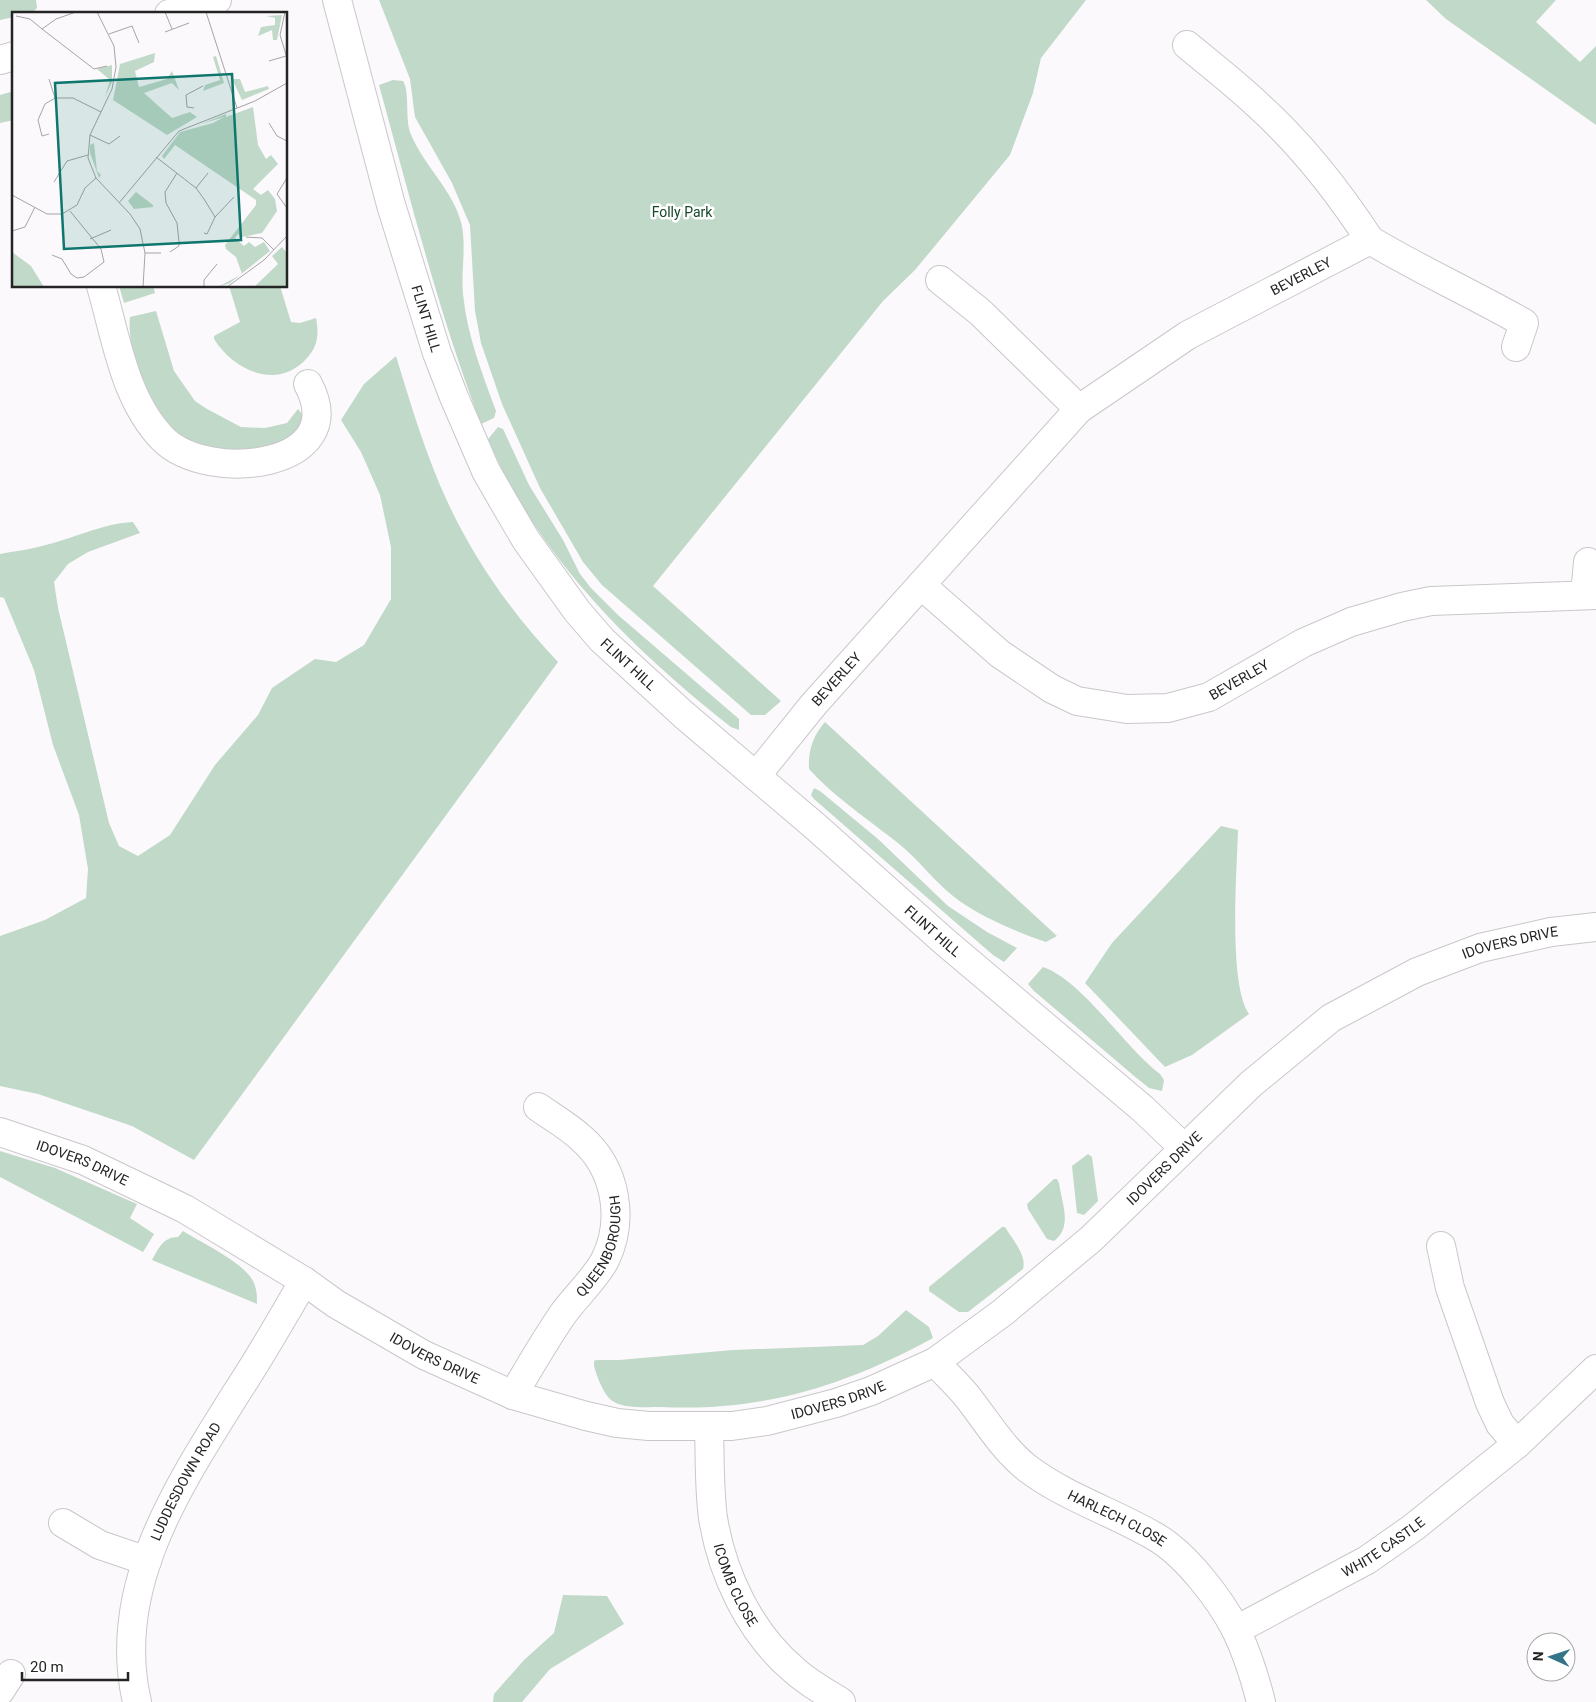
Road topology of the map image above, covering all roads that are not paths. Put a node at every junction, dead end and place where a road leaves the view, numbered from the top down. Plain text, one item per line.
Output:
1 (217, 0) edge
2 (337, 0) edge
3 (176, 12) edge
4 (1187, 45) dead end
5 (1370, 240) junction
6 (940, 280) dead end
7 (102, 288) edge
8 (1516, 347) dead end
9 (308, 384) dead end
10 (1079, 409) junction
11 (1588, 562) dead end
12 (921, 584) junction
13 (1591, 595) edge
14 (756, 776) junction
15 (1596, 927) edge
16 (538, 1107) dead end
17 (0, 1132) edge
18 (1184, 1148) junction
19 (1441, 1246) dead end
20 (304, 1281) junction
21 (935, 1362) junction
22 (1596, 1369) edge
23 (513, 1395) junction
24 (709, 1427) junction
25 (1517, 1444) junction
26 (63, 1523) dead end
27 (147, 1561) junction
28 (1236, 1630) junction
29 (137, 1702) edge
30 (841, 1702) edge
31 (1261, 1702) edge

1 - 3 street
2 - 14 street, FLINT HILL
4 - 5 street
5 - 8 street
5 - 10 street, BEVERLEY
6 - 10 street
7 - 9 street
10 - 12 street, BEVERLEY
11 - 13 street, BEVERLEY
12 - 13 street, BEVERLEY
12 - 14 street, BEVERLEY
14 - 18 street, FLINT HILL
15 - 18 street, IDOVERS DRIVE
16 - 23 street, QUEENBOROUGH
17 - 20 street, IDOVERS DRIVE
18 - 21 street, IDOVERS DRIVE
19 - 25 street
20 - 23 street, IDOVERS DRIVE
20 - 27 street, LUDDESDOWN ROAD
21 - 24 street, IDOVERS DRIVE
21 - 28 street, HARLECH CLOSE
22 - 25 street, WHITE CASTLE
23 - 24 street, IDOVERS DRIVE
24 - 30 street, ICOMB CLOSE
25 - 28 street, WHITE CASTLE
26 - 27 street
27 - 29 street, LUDDESDOWN ROAD
28 - 31 street, HARLECH CLOSE

